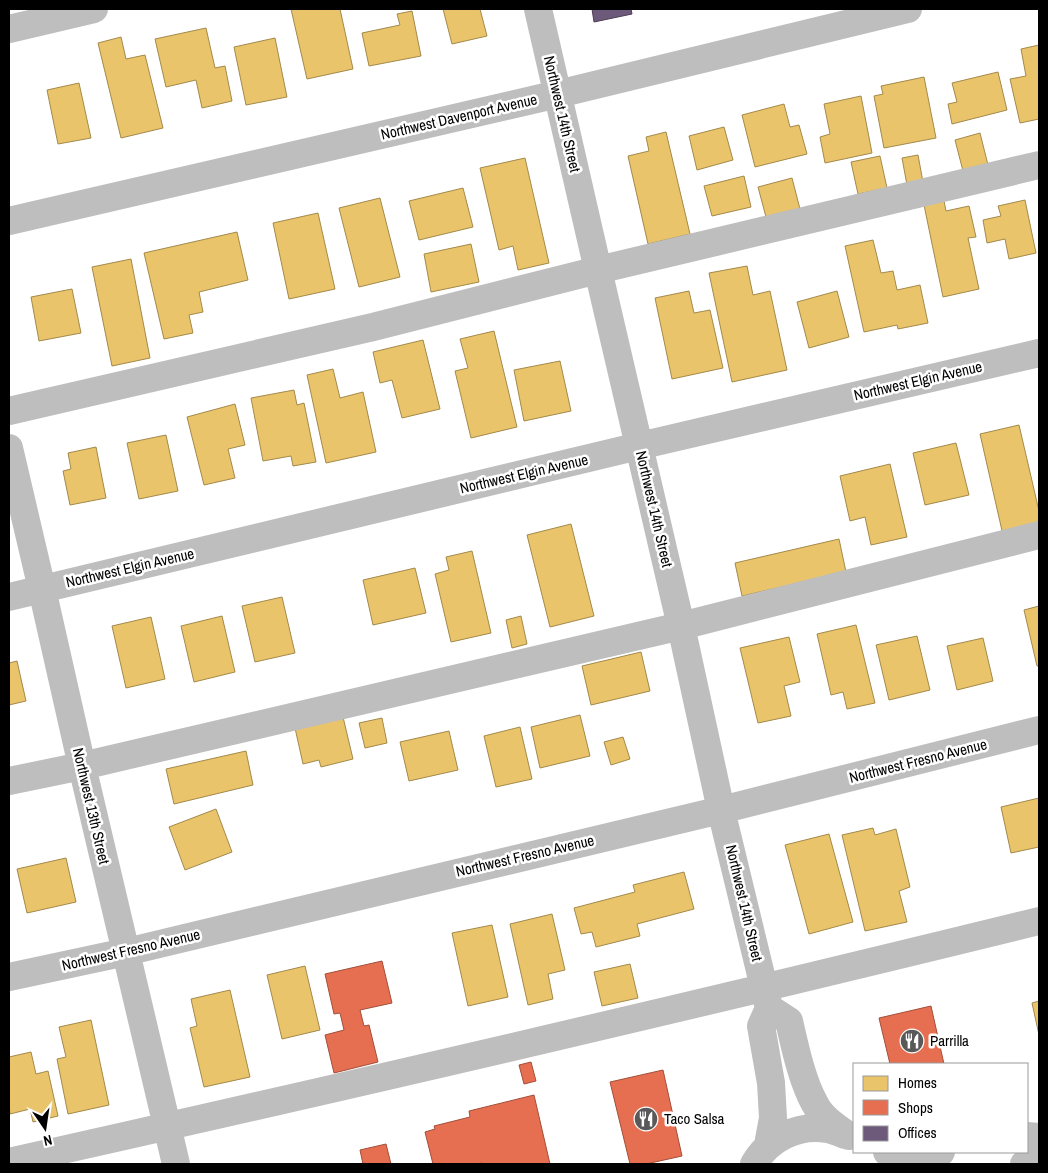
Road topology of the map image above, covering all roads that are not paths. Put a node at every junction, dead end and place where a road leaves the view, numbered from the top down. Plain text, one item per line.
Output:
1 (94, 9) edge
2 (538, 9) edge
3 (908, 9) edge
4 (9, 28) edge
5 (558, 94) junction
6 (1039, 164) edge
7 (9, 221) edge
8 (598, 270) junction
9 (1039, 353) edge
10 (9, 412) edge
11 (639, 446) junction
12 (9, 448) edge
13 (1039, 535) edge
14 (42, 589) junction
15 (9, 596) edge
16 (681, 626) junction
17 (1039, 730) edge
18 (82, 766) junction
19 (9, 781) edge
20 (721, 810) junction
21 (1039, 921) edge
22 (126, 952) junction
23 (9, 977) edge
24 (767, 998) junction
25 (167, 1127) junction
26 (853, 1140) edge
27 (853, 1141) edge
28 (867, 1153) edge
29 (891, 1153) edge
30 (936, 1153) edge
31 (761, 1155) edge
32 (1039, 1157) edge
33 (9, 1162) edge
34 (176, 1164) edge
35 (877, 1164) edge
36 (1024, 1164) edge

1 - 4 street
2 - 5 street, Northwest 14th Street
3 - 5 street, Northwest Davenport Avenue
5 - 7 street, Northwest Davenport Avenue
5 - 8 street, Northwest 14th Street
6 - 8 street
8 - 10 street
8 - 11 street, Northwest 14th Street
9 - 11 street, Northwest Elgin Avenue
11 - 14 street, Northwest Elgin Avenue
11 - 16 street, Northwest 14th Street
12 - 14 street, Northwest 13th Street
13 - 16 street
14 - 15 street, Northwest Elgin Avenue
14 - 18 street, Northwest 13th Street
16 - 18 street
16 - 20 street, Northwest 14th Street
17 - 20 street, Northwest Fresno Avenue
18 - 19 street
18 - 22 street, Northwest 13th Street
20 - 22 street, Northwest Fresno Avenue
20 - 24 street, Northwest 14th Street
21 - 24 street
22 - 23 street, Northwest Fresno Avenue
22 - 25 street, Northwest 13th Street
24 - 25 street
24 - 26 street
24 - 31 street
25 - 33 street
25 - 34 street, Northwest 13th Street
27 - 31 street
28 - 35 street
29 - 30 street
32 - 36 street

